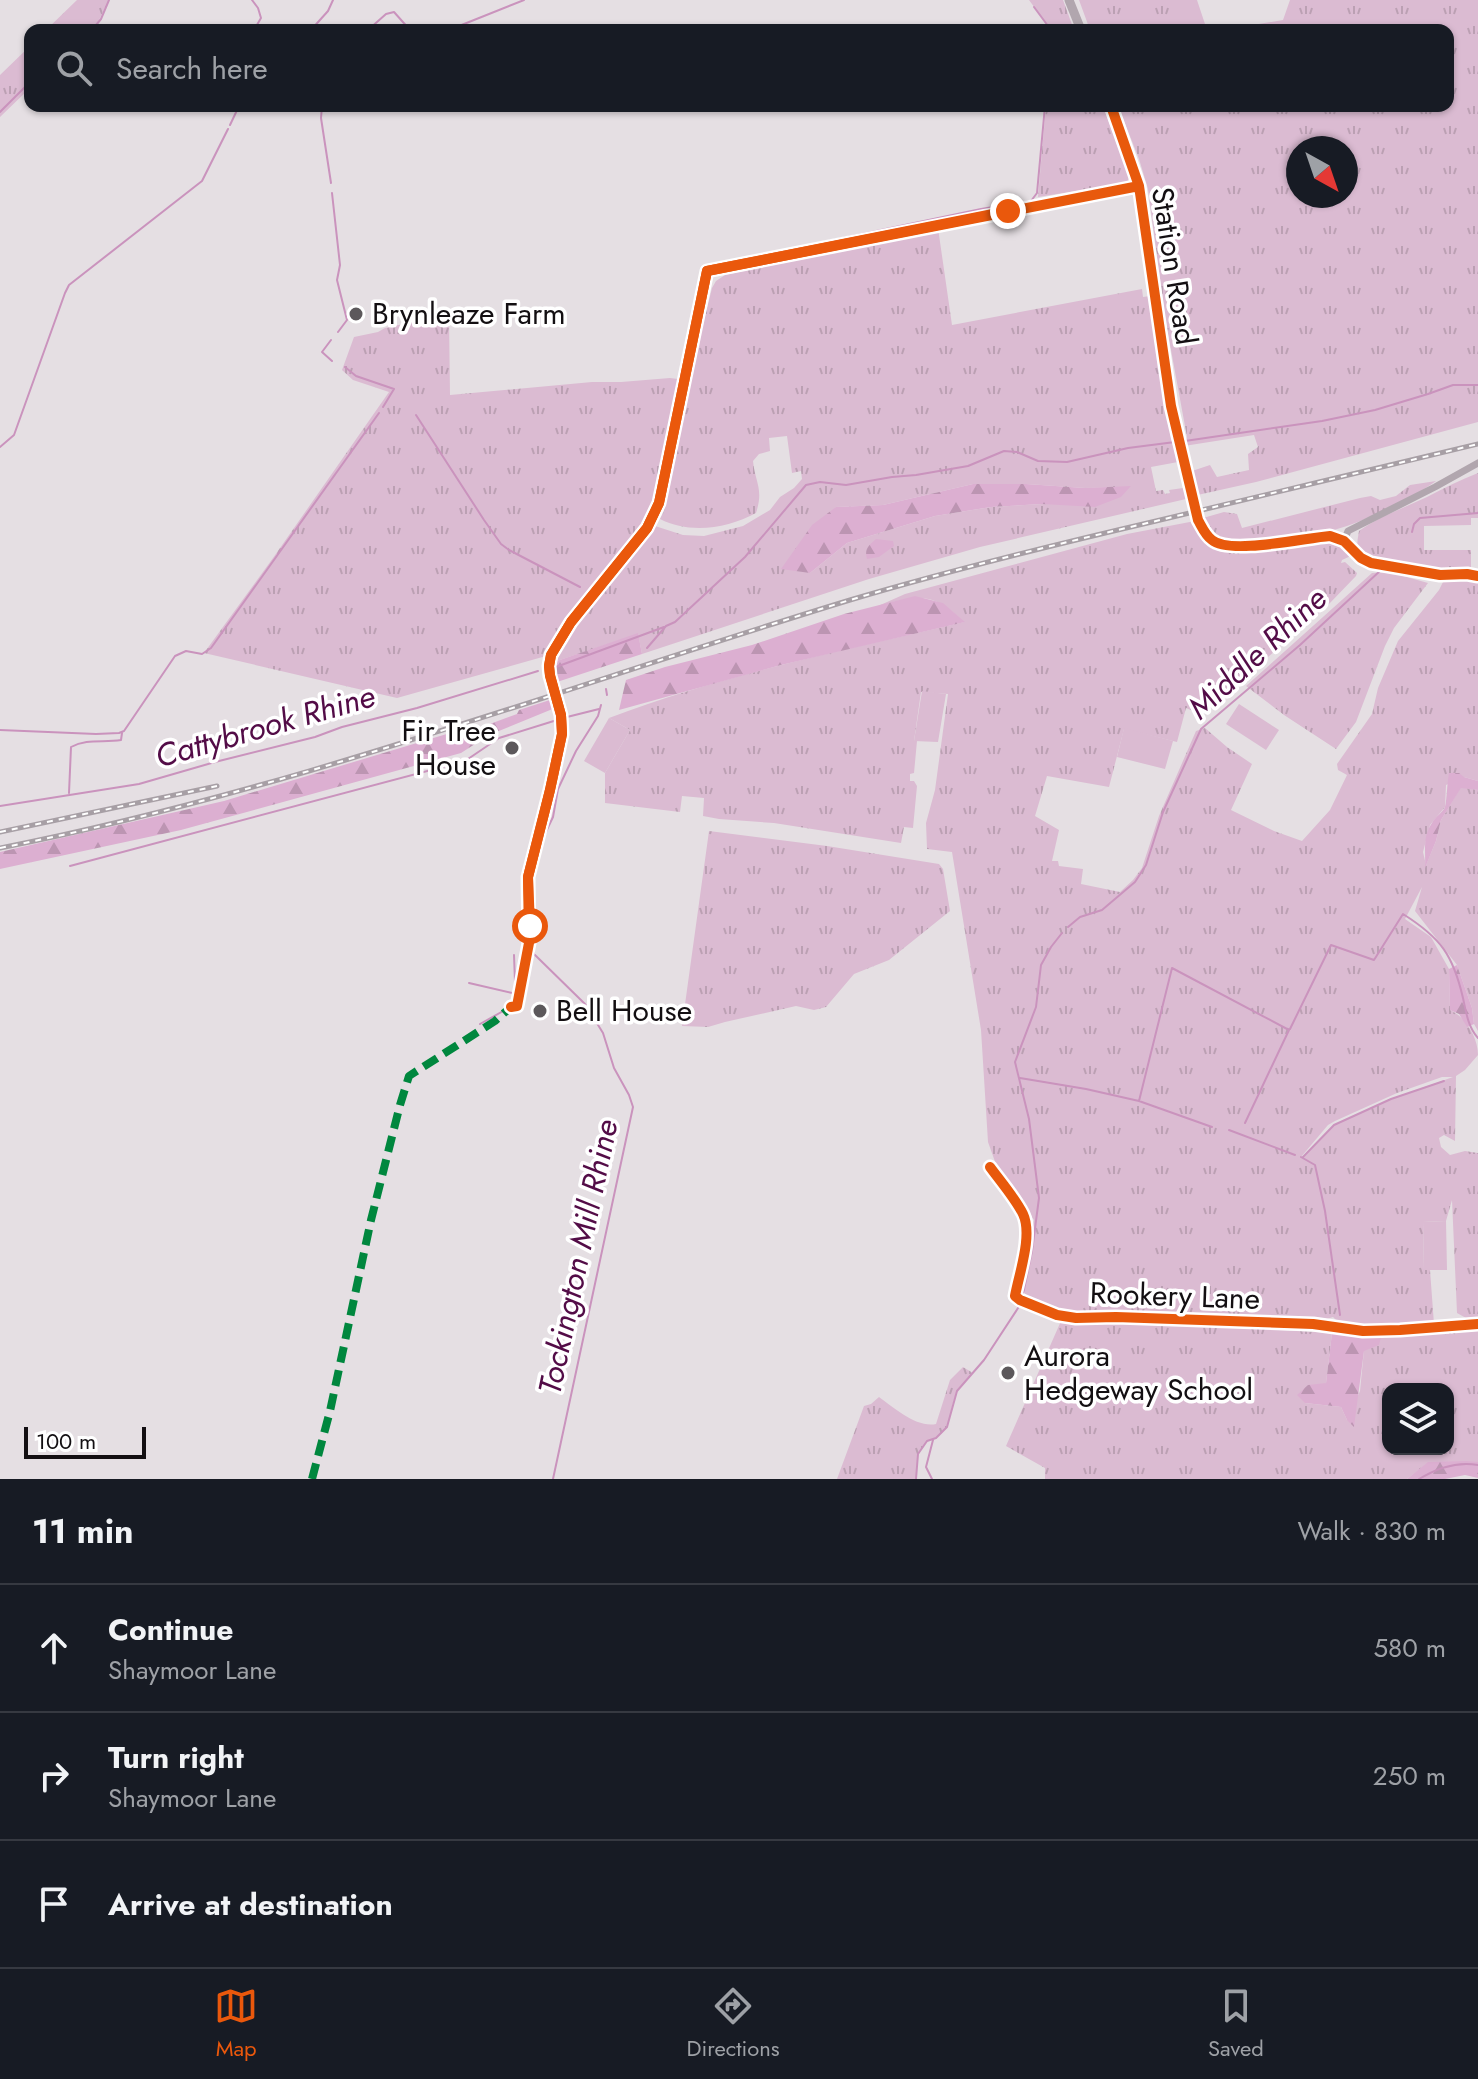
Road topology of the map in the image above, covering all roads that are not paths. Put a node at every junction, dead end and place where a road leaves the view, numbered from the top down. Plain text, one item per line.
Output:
1 (1069, 0) edge
2 (1079, 24) edge
3 (1113, 112) edge
4 (1139, 186) junction
5 (1478, 463) edge
6 (1344, 541) junction
7 (1478, 576) edge
8 (511, 1007) dead end
9 (990, 1167) dead end
10 (1478, 1324) edge

1 - 2 street
3 - 4 street, Station Road
4 - 6 street, Station Road
4 - 8 street
5 - 6 street
6 - 7 street
9 - 10 street, Rookery Lane

